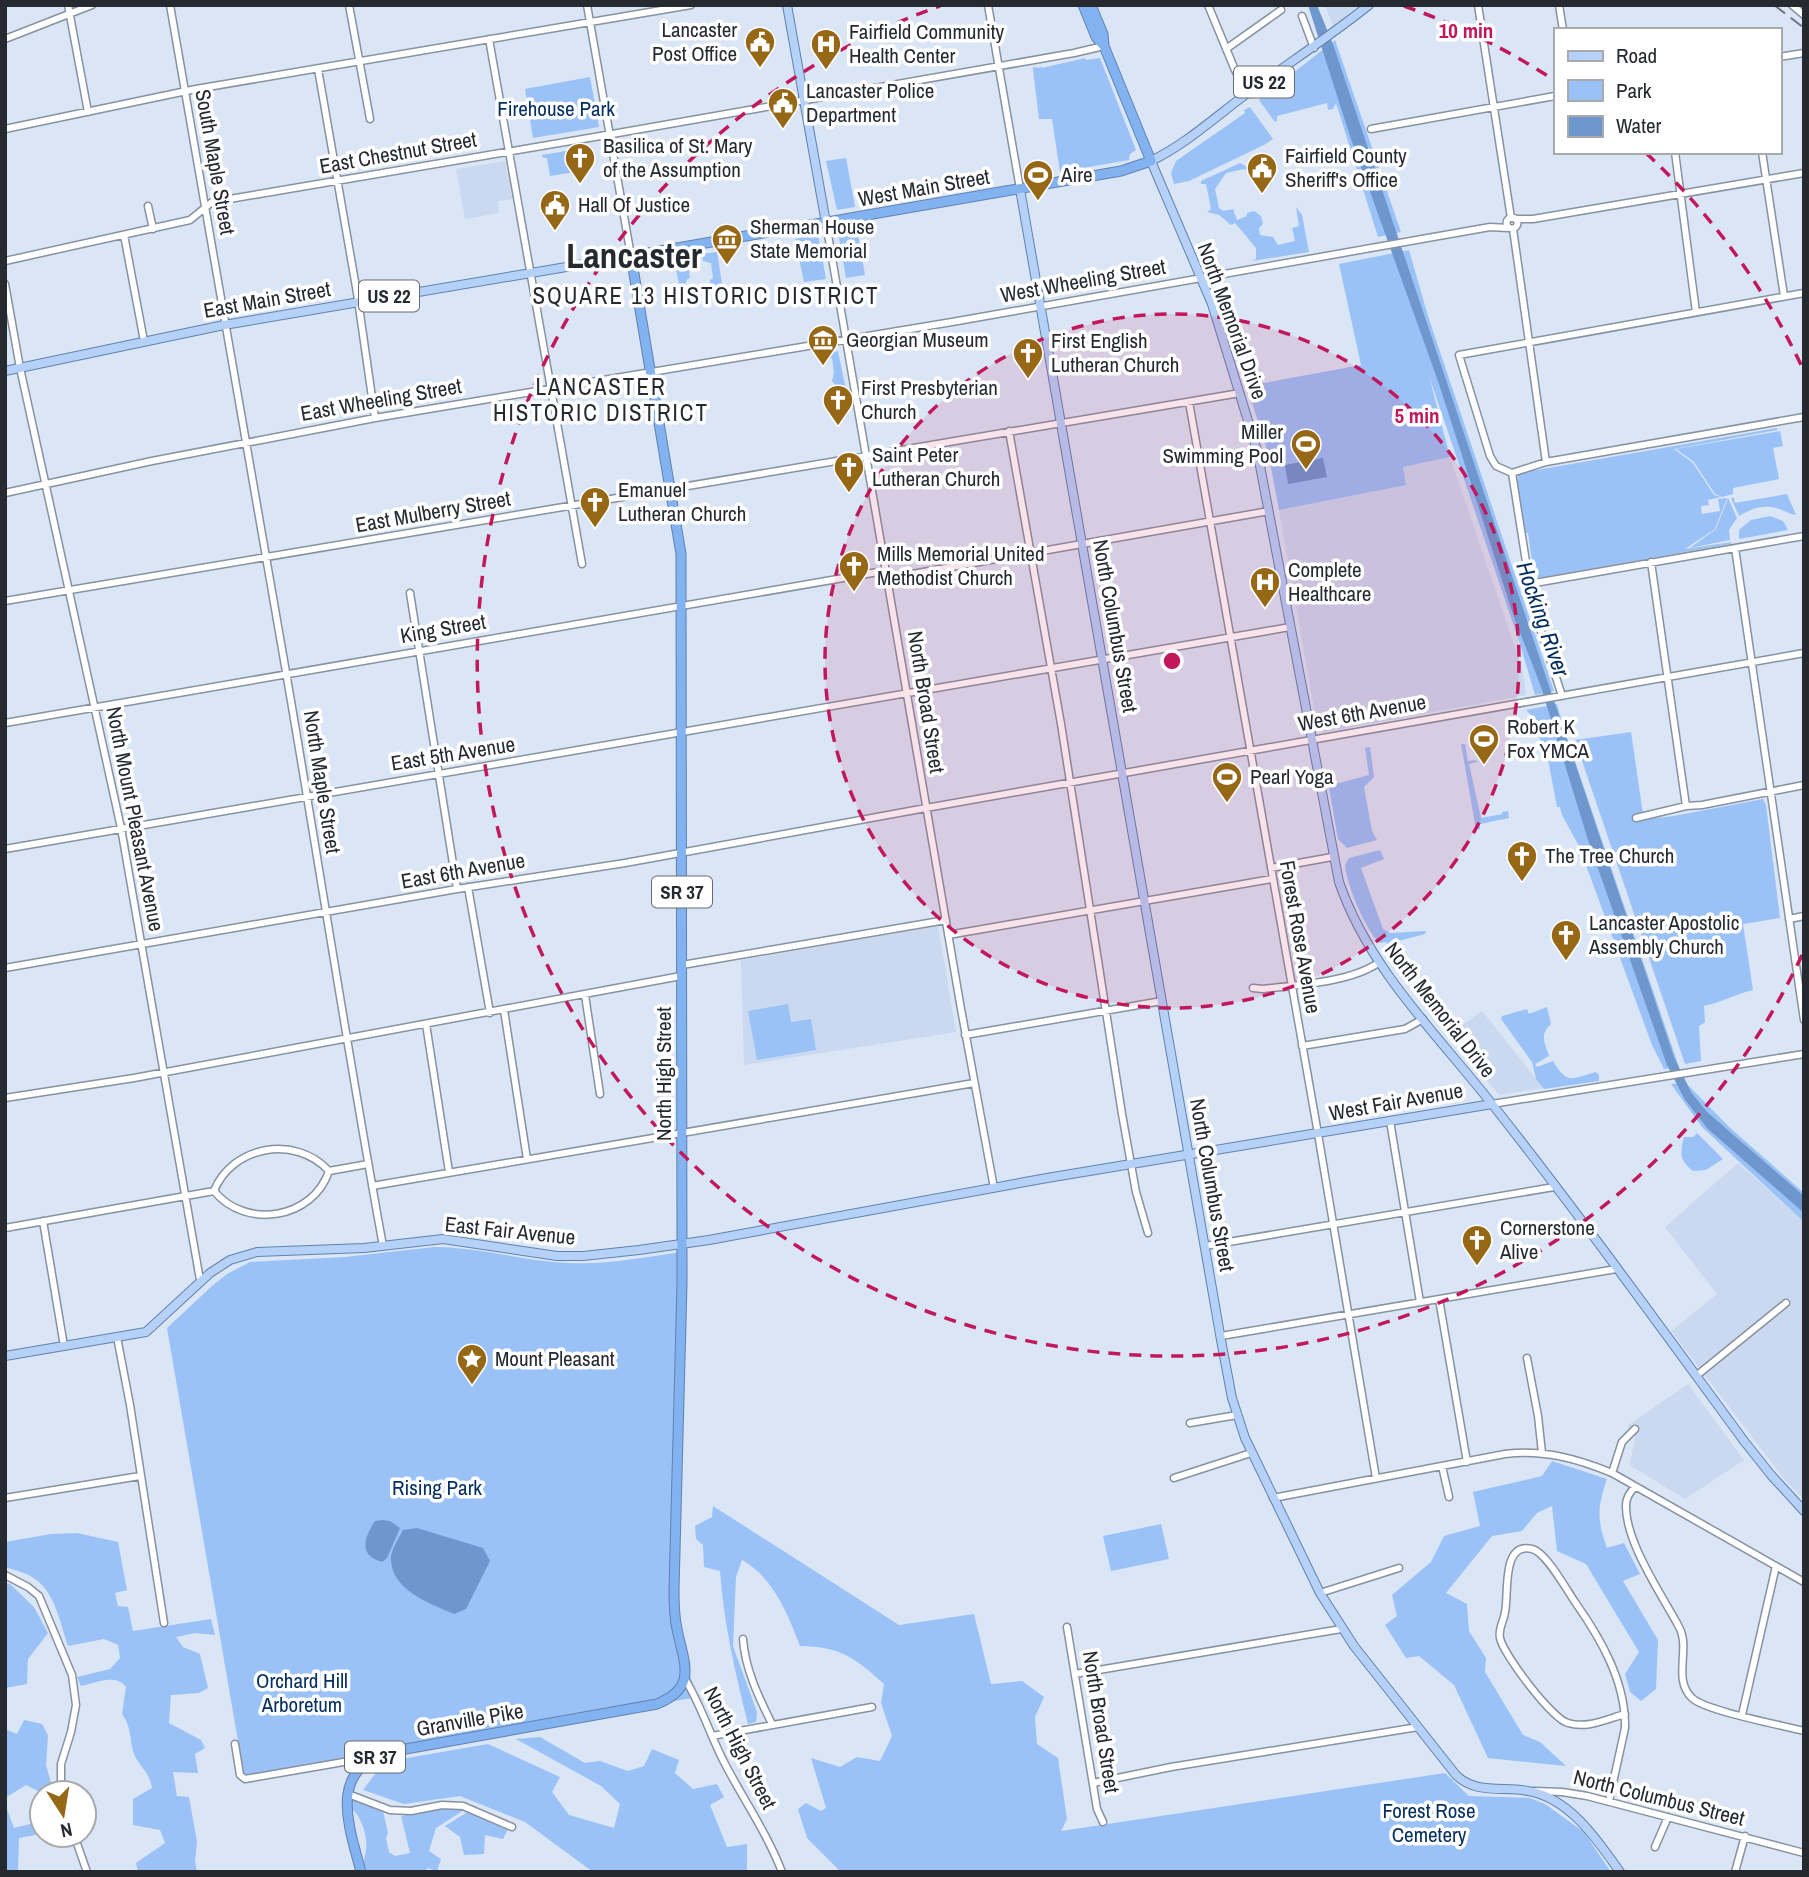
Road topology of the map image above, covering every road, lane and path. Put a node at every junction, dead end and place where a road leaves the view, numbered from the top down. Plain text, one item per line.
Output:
1 (68, 5) edge
2 (92, 5) edge
3 (170, 5) edge
4 (349, 5) edge
5 (587, 5) edge
6 (691, 5) edge
7 (788, 5) edge
8 (988, 5) edge
9 (1083, 5) edge
10 (1091, 5) edge
11 (1208, 5) edge
12 (1368, 5) edge
13 (1478, 5) edge
14 (1559, 5) edge
15 (1792, 5) edge
16 (1281, 10) dead end
17 (69, 13) junction
18 (1804, 15) edge
19 (1302, 16) dead end
20 (590, 22) junction
21 (1563, 28) edge
22 (5, 39) edge
23 (489, 39) junction
24 (1104, 46) junction
25 (1315, 47) junction
26 (1226, 49) junction
27 (1804, 53) edge
28 (1781, 57) edge
29 (360, 61) junction
30 (998, 66) junction
31 (318, 69) junction
32 (186, 91) junction
33 (1247, 94) junction
34 (1554, 96) edge
35 (804, 101) junction
36 (1494, 107) junction
37 (88, 112) junction
38 (370, 119) dead end
39 (5, 129) edge
40 (1371, 129) dead end
41 (610, 135) junction
42 (510, 152) junction
43 (1675, 154) edge
44 (1762, 154) edge
45 (1151, 161) junction
46 (1804, 173) edge
47 (1766, 179) junction
48 (336, 181) junction
49 (1020, 189) junction
50 (1681, 194) junction
51 (148, 206) dead end
52 (206, 209) junction
53 (826, 223) junction
54 (1512, 223) junction
55 (153, 229) junction
56 (124, 235) junction
57 (631, 256) junction
58 (5, 261) edge
59 (531, 272) junction
60 (1201, 279) junction
61 (5, 284) edge
62 (1804, 293) edge
63 (1784, 296) junction
64 (357, 302) junction
65 (1041, 306) junction
66 (1696, 312) junction
67 (224, 325) junction
68 (847, 339) junction
69 (144, 341) junction
70 (1529, 341) junction
71 (20, 368) junction
72 (5, 371) edge
73 (651, 374) junction
74 (551, 390) junction
75 (1240, 393) junction
76 (1189, 402) junction
77 (1804, 417) edge
78 (375, 418) junction
79 (1061, 424) junction
80 (1009, 431) junction
81 (244, 442) junction
82 (867, 457) junction
83 (1546, 462) junction
84 (1512, 473) junction
85 (46, 484) junction
86 (670, 489) junction
87 (5, 493) edge
88 (572, 506) junction
89 (1269, 511) junction
90 (1208, 521) junction
91 (1804, 536) edge
92 (1083, 545) junction
93 (1735, 548) junction
94 (1030, 554) junction
95 (266, 558) junction
96 (1651, 562) junction
97 (582, 564) dead end
98 (886, 575) junction
99 (1529, 584) junction
100 (70, 589) junction
101 (410, 593) dead end
102 (5, 601) edge
103 (680, 606) junction
104 (1290, 627) junction
105 (1230, 638) junction
106 (419, 651) junction
107 (1804, 653) edge
108 (1102, 660) junction
109 (1751, 662) junction
110 (1051, 669) junction
111 (286, 673) junction
112 (1668, 677) junction
113 (906, 694) junction
114 (1560, 696) junction
115 (95, 707) junction
116 (5, 723) edge
117 (681, 733) junction
118 (1310, 741) junction
119 (1249, 751) junction
120 (439, 774) junction
121 (1122, 774) junction
122 (1070, 783) junction
123 (1804, 785) edge
124 (1770, 791) junction
125 (306, 797) junction
126 (1686, 806) junction
127 (926, 807) junction
128 (1636, 818) dead end
129 (121, 828) junction
130 (5, 849) edge
131 (682, 852) junction
132 (1332, 857) junction
133 (1270, 868) junction
134 (1272, 879) junction
135 (468, 887) junction
136 (457, 889) junction
137 (1145, 902) junction
138 (1090, 911) junction
139 (326, 913) junction
140 (1804, 916) edge
141 (1789, 919) junction
142 (946, 920) junction
143 (948, 935) junction
144 (143, 945) junction
145 (1378, 963) junction
146 (682, 965) junction
147 (5, 968) edge
148 (681, 976) junction
149 (1291, 985) junction
150 (1253, 988) dead end
151 (585, 995) junction
152 (1162, 1001) junction
153 (504, 1010) junction
154 (1105, 1010) junction
155 (490, 1013) junction
156 (1423, 1019) junction
157 (1804, 1020) edge
158 (426, 1024) junction
159 (965, 1035) junction
160 (347, 1039) junction
161 (1302, 1046) junction
162 (1804, 1054) edge
163 (164, 1072) junction
164 (974, 1083) junction
165 (600, 1094) dead end
166 (5, 1098) edge
167 (1492, 1104) junction
168 (1390, 1121) junction
169 (681, 1132) junction
170 (1317, 1133) junction
171 (1189, 1154) junction
172 (527, 1158) junction
173 (368, 1164) junction
174 (1131, 1164) junction
175 (329, 1171) junction
176 (449, 1172) junction
177 (372, 1186) junction
178 (1554, 1187) junction
179 (994, 1188) junction
180 (214, 1191) junction
181 (185, 1197) junction
182 (1406, 1212) junction
183 (43, 1221) junction
184 (1332, 1224) junction
185 (5, 1228) edge
186 (1148, 1233) dead end
187 (682, 1244) junction
188 (383, 1246) junction
189 (1205, 1246) junction
190 (1616, 1269) junction
191 (200, 1280) junction
192 (1439, 1299) junction
193 (1420, 1302) junction
194 (1786, 1303) dead end
195 (1347, 1314) junction
196 (1221, 1336) junction
197 (117, 1337) junction
198 (64, 1346) junction
199 (5, 1356) edge
200 (1527, 1357) dead end
201 (1696, 1376) junction
202 (1237, 1415) junction
203 (1190, 1423) dead end
204 (1636, 1429) dead end
205 (1251, 1453) junction
206 (1542, 1454) junction
207 (1467, 1462) junction
208 (1442, 1466) junction
209 (1612, 1473) junction
210 (140, 1476) junction
211 (1174, 1478) dead end
212 (1376, 1479) junction
213 (1635, 1487) junction
214 (1449, 1497) dead end
215 (5, 1498) edge
216 (1273, 1498) junction
217 (1804, 1511) edge
218 (1776, 1566) junction
219 (1399, 1568) dead end
220 (5, 1575) edge
221 (1804, 1582) edge
222 (1320, 1593) junction
223 (164, 1623) dead end
224 (1067, 1627) dead end
225 (1341, 1629) junction
226 (743, 1639) dead end
227 (1075, 1674) junction
228 (685, 1679) junction
229 (872, 1707) dead end
230 (1625, 1714) junction
231 (1742, 1715) junction
232 (772, 1724) junction
233 (1418, 1727) junction
234 (1804, 1731) edge
235 (712, 1736) junction
236 (235, 1744) dead end
237 (363, 1766) junction
238 (61, 1779) edge
239 (1093, 1783) junction
240 (1528, 1791) junction
241 (348, 1794) junction
242 (1609, 1801) junction
243 (1668, 1816) junction
244 (1103, 1822) dead end
245 (512, 1828) dead end
246 (1745, 1836) junction
247 (1655, 1847) dead end
248 (79, 1849) edge
249 (1804, 1853) edge
250 (87, 1872) edge
251 (361, 1872) edge
252 (782, 1872) edge
253 (1620, 1872) edge
254 (1735, 1872) edge

1 - 17 street
2 - 17 street
3 - 32 street, South Maple Street
4 - 29 street
5 - 20 street
6 - 20 street
7 - 35 main road
8 - 30 street
9 - 24 highway
10 - 24 highway
11 - 26 street
12 - 25 main road, US 22
13 - 36 street
14 - 21 street
15 - 18 street
16 - 26 street
17 - 22 street
17 - 37 street
19 - 25 street
20 - 23 street
20 - 41 street
23 - 29 street
23 - 42 street
24 - 30 street, East Chestnut Street
24 - 45 highway
25 - 33 main road, US 22
26 - 33 street
27 - 28 street
29 - 31 street
29 - 38 street
30 - 35 street, East Chestnut Street
30 - 49 street
31 - 32 street
31 - 48 street
32 - 37 street
32 - 52 street, South Maple Street
33 - 45 main road, US 22
34 - 36 street
35 - 41 street, East Chestnut Street
35 - 53 main road
36 - 40 street
36 - 54 street
37 - 39 street
41 - 42 street, East Chestnut Street
41 - 57 street
42 - 48 street, East Chestnut Street
42 - 59 street
43 - 50 street
44 - 47 street
45 - 49 highway, West Main Street / US 22
45 - 60 main road, North Memorial Drive
46 - 47 street, West Wheeling Street
47 - 50 street, West Wheeling Street
47 - 63 street
48 - 52 street, East Chestnut Street
48 - 64 street
49 - 53 highway, West Main Street / US 22
49 - 65 main road, North Columbus Street
50 - 54 street, West Wheeling Street
50 - 66 street
51 - 55 street
52 - 55 street, East Chestnut Street
52 - 67 street, South Maple Street
53 - 57 highway, East Main Street / US 22
53 - 68 street, North Broad Street
54 - 60 street, West Wheeling Street
54 - 70 street
55 - 56 street, East Chestnut Street
56 - 58 street, East Chestnut Street
56 - 69 street
57 - 59 main road, East Main Street / US 22
57 - 73 highway, North High Street / SR 37
59 - 64 main road, East Main Street / US 22
59 - 74 street
60 - 65 street, West Wheeling Street
60 - 75 main road, North Memorial Drive
61 - 71 street, North Mount Pleasant Avenue
62 - 63 street
63 - 66 street
64 - 67 main road, East Main Street / US 22
64 - 78 street
65 - 68 street, West Wheeling Street
65 - 79 main road, North Columbus Street
66 - 70 street
67 - 69 main road, East Main Street / US 22
67 - 81 street, North Maple Street
68 - 73 street, East Wheeling Street
68 - 82 street, North Broad Street
69 - 71 main road, East Main Street / US 22
70 - 83 street
70 - 84 street
71 - 72 main road, East Main Street / US 22
71 - 85 street, North Mount Pleasant Avenue
73 - 74 street, East Wheeling Street
73 - 86 highway, North High Street / SR 37
74 - 78 street, East Wheeling Street
74 - 88 street
75 - 76 street, East Mulberry Street
75 - 89 main road, North Memorial Drive
76 - 79 street, East Mulberry Street
76 - 90 street, Forest Rose Avenue
77 - 83 street
78 - 81 street, East Wheeling Street
79 - 80 street, East Mulberry Street
79 - 92 main road, North Columbus Street
80 - 82 street, East Mulberry Street
80 - 94 street
81 - 85 street, East Wheeling Street
81 - 95 street, North Maple Street
82 - 86 street, East Mulberry Street
82 - 98 street, North Broad Street
83 - 84 street
84 - 99 street
85 - 87 street, East Wheeling Street
85 - 100 street, North Mount Pleasant Avenue
86 - 88 street, East Mulberry Street
86 - 103 highway, North High Street / SR 37
88 - 95 street, East Mulberry Street
88 - 97 street
89 - 90 street, King Street
89 - 104 main road, North Memorial Drive
90 - 92 street, King Street
90 - 105 street, Forest Rose Avenue
91 - 93 street
92 - 94 street, King Street
92 - 108 main road, North Columbus Street
93 - 96 street
93 - 109 street
94 - 98 street, King Street
94 - 110 street
95 - 100 street, East Mulberry Street
95 - 111 street, North Maple Street
96 - 99 street
96 - 112 street
98 - 103 street, King Street
98 - 113 street, North Broad Street
99 - 114 street
100 - 102 street, East Mulberry Street
100 - 115 street, North Mount Pleasant Avenue
101 - 106 street
103 - 106 street, King Street
103 - 117 highway, North High Street / SR 37
104 - 105 street, East 5th Avenue
104 - 118 main road, North Memorial Drive
105 - 108 street, East 5th Avenue
105 - 119 street, Forest Rose Avenue
106 - 111 street, King Street
106 - 120 street
107 - 109 street, West 6th Avenue
108 - 110 street, East 5th Avenue
108 - 121 main road, North Columbus Street
109 - 112 street, West 6th Avenue
109 - 124 street
110 - 113 street, East 5th Avenue
110 - 122 street
111 - 115 street, King Street
111 - 125 street, North Maple Street
112 - 114 street, West 6th Avenue
112 - 126 street
113 - 117 street, East 5th Avenue
113 - 127 street, North Broad Street
114 - 118 street, West 6th Avenue
115 - 116 street, King Street
115 - 129 street, North Mount Pleasant Avenue
117 - 120 street, East 5th Avenue
117 - 131 highway, North High Street / SR 37
118 - 119 street, West 6th Avenue
118 - 132 main road, North Memorial Drive
119 - 121 street, West 6th Avenue
119 - 133 street, Forest Rose Avenue
120 - 125 street, East 5th Avenue
120 - 136 street
121 - 122 street, West 6th Avenue
121 - 137 main road, North Columbus Street
122 - 127 street, West 6th Avenue
122 - 138 street
123 - 124 street
124 - 126 street
124 - 141 street
125 - 129 street, East 5th Avenue
125 - 139 street, North Maple Street
126 - 128 street
127 - 131 street, East 6th Avenue
127 - 142 street, North Broad Street
129 - 130 street, East 5th Avenue
129 - 144 street, North Mount Pleasant Avenue
131 - 135 street, East 6th Avenue
131 - 146 highway, North High Street / SR 37
132 - 133 street
132 - 145 main road, North Memorial Drive
133 - 134 street, Forest Rose Avenue
134 - 137 street
134 - 149 street, Forest Rose Avenue
135 - 136 street, East 6th Avenue
135 - 155 street
136 - 139 street, East 6th Avenue
137 - 138 street
137 - 152 main road, North Columbus Street
138 - 143 street
138 - 154 street
139 - 144 street, East 6th Avenue
139 - 160 street, North Maple Street
140 - 141 street
141 - 157 street
142 - 143 street, North Broad Street
142 - 146 street
143 - 159 street, North Broad Street
144 - 147 street, East 6th Avenue
144 - 163 street, North Mount Pleasant Avenue
145 - 149 street
145 - 156 main road, North Memorial Drive
146 - 148 highway, North High Street / SR 37
148 - 151 street
148 - 169 highway, North High Street / SR 37
149 - 150 street
149 - 161 street, Forest Rose Avenue
151 - 153 street
151 - 165 street
152 - 154 street
152 - 171 main road, North Columbus Street
153 - 155 street
153 - 172 street
154 - 159 street
154 - 174 street
155 - 158 street
156 - 161 street
156 - 167 main road, North Memorial Drive
158 - 160 street
158 - 176 street
159 - 164 street, North Broad Street
160 - 163 street
160 - 173 street, North Maple Street
161 - 170 street, Forest Rose Avenue
162 - 167 street, West Fair Avenue
163 - 166 street
163 - 181 street, North Mount Pleasant Avenue
164 - 169 street
164 - 179 street, North Broad Street
167 - 168 main road, West Fair Avenue
167 - 178 main road, North Memorial Drive
168 - 170 main road, West Fair Avenue
168 - 182 street
169 - 172 street
169 - 187 highway, North High Street / SR 37
170 - 171 main road, West Fair Avenue
170 - 184 street, Forest Rose Avenue
171 - 174 main road, West Fair Avenue
171 - 189 main road, North Columbus Street
172 - 176 street
173 - 175 street
173 - 177 street, North Maple Street
174 - 179 main road, West Fair Avenue
174 - 186 street
175 - 180 street
175 - 180 street
176 - 177 street
177 - 188 street, North Maple Street
178 - 182 street
178 - 190 main road, North Memorial Drive
179 - 187 main road, East Fair Avenue
180 - 181 street
181 - 183 street
181 - 191 street, North Mount Pleasant Avenue
182 - 184 street
182 - 193 street
183 - 185 street
183 - 198 street
184 - 189 street
184 - 195 street, Forest Rose Avenue
187 - 188 main road, East Fair Avenue
187 - 228 highway, North High Street / SR 37
188 - 191 main road, East Fair Avenue
189 - 196 main road, North Columbus Street
190 - 192 street
190 - 201 main road, North Memorial Drive
191 - 197 main road, East Fair Avenue
192 - 193 street
192 - 207 street
193 - 195 street
194 - 201 street
195 - 196 street
195 - 212 street, Forest Rose Avenue
196 - 202 main road, North Columbus Street
197 - 198 main road, East Fair Avenue
197 - 210 street
198 - 199 main road, East Fair Avenue
200 - 206 street
201 - 217 main road, North Memorial Drive
202 - 203 street
202 - 205 main road, North Columbus Street
204 - 209 street
205 - 211 street
205 - 216 main road, North Columbus Street
206 - 207 street
206 - 209 street
207 - 208 street
208 - 212 street
208 - 214 street
209 - 213 street
210 - 215 street
210 - 223 street
212 - 216 street
213 - 218 street
213 - 231 street
216 - 222 main road, North Columbus Street
218 - 221 street
218 - 231 street
219 - 222 street
220 - 238 street
222 - 225 main road, North Columbus Street
224 - 227 street, North Broad Street
225 - 227 street
225 - 233 main road, North Columbus Street
226 - 232 street
227 - 239 street, North Broad Street
228 - 235 street, North High Street
228 - 237 highway, Granville Pike / SR 37
229 - 232 street
230 - 230 street
230 - 242 street
231 - 234 street
232 - 235 street
233 - 239 street
233 - 240 main road, North Columbus Street
235 - 252 street, North High Street
236 - 237 street
237 - 241 highway, SR 37
239 - 244 street, North Broad Street
240 - 242 street, North Columbus Street
240 - 253 main road
241 - 245 street
241 - 251 highway, SR 37
242 - 243 street, North Columbus Street
243 - 246 street, North Columbus Street
243 - 247 street
246 - 249 street, North Columbus Street
246 - 254 street
248 - 250 street

